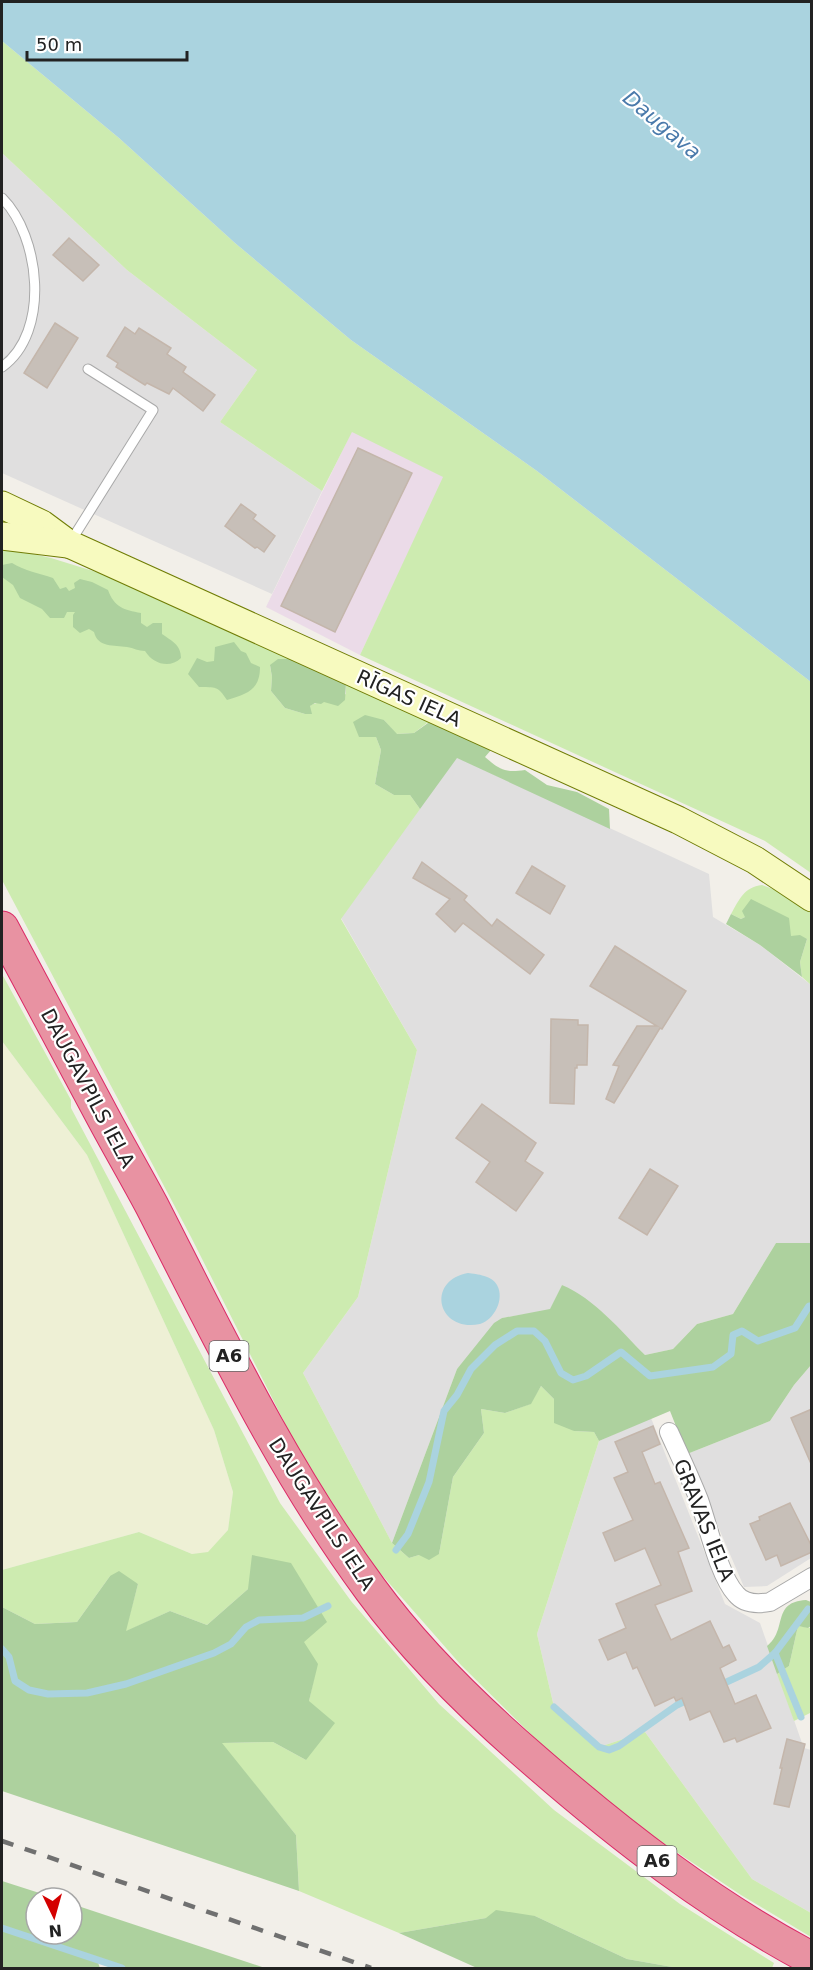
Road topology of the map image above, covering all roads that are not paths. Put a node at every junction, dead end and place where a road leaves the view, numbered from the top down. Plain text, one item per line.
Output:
1 (2, 198) edge
2 (2, 367) edge
3 (88, 369) dead end
4 (2, 505) edge
5 (2, 536) edge
6 (69, 544) junction
7 (812, 898) edge
8 (2, 928) edge
9 (669, 1432) dead end
10 (812, 1577) edge
11 (812, 1959) edge

1 - 2 lane
3 - 6 lane
4 - 6 main road, RĪGAS IELA
5 - 6 main road
6 - 7 main road, RĪGAS IELA
8 - 11 highway, DAUGAVPILS IELA / A6
9 - 10 street, GRAVAS IELA

